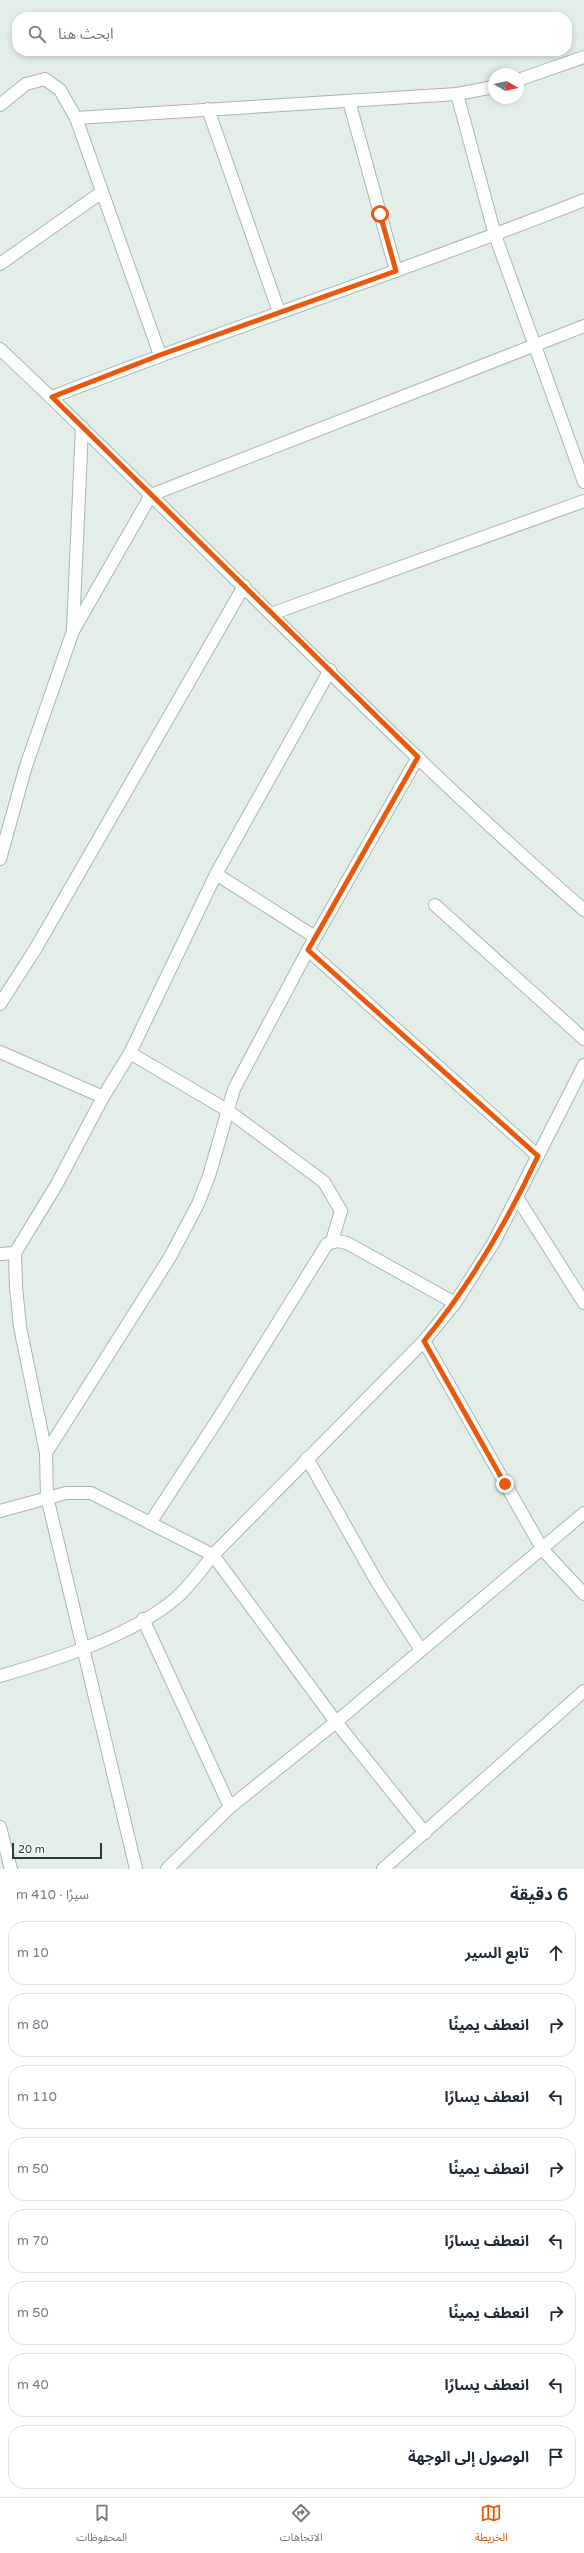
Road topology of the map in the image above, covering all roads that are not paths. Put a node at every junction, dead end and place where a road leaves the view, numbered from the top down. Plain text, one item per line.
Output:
1 (584, 57) edge
2 (524, 78) edge
3 (488, 89) edge
4 (457, 94) junction
5 (349, 101) junction
6 (0, 105) edge
7 (208, 109) junction
8 (76, 118) junction
9 (102, 192) junction
10 (584, 200) edge
11 (495, 236) junction
12 (0, 264) edge
13 (396, 271) junction
14 (279, 312) junction
15 (584, 326) edge
16 (535, 345) junction
17 (0, 349) edge
18 (160, 355) junction
19 (52, 397) junction
20 (82, 427) junction
21 (584, 482) edge
22 (151, 495) junction
23 (584, 501) edge
24 (244, 586) junction
25 (271, 614) junction
26 (73, 631) junction
27 (330, 670) junction
28 (418, 757) junction
29 (0, 859) edge
30 (216, 874) junction
31 (435, 905) dead end
32 (584, 910) edge
33 (316, 937) junction
34 (308, 950) junction
35 (0, 1004) edge
36 (584, 1038) edge
37 (0, 1052) edge
38 (130, 1054) junction
39 (584, 1065) edge
40 (103, 1097) junction
41 (227, 1110) junction
42 (538, 1156) junction
43 (518, 1199) junction
44 (332, 1241) junction
45 (15, 1253) junction
46 (0, 1254) edge
47 (455, 1303) junction
48 (584, 1303) edge
49 (424, 1341) junction
50 (46, 1453) junction
51 (307, 1458) junction
52 (47, 1497) junction
53 (0, 1511) edge
54 (584, 1512) edge
55 (150, 1523) junction
56 (543, 1550) junction
57 (213, 1555) junction
58 (584, 1594) edge
59 (143, 1619) junction
60 (84, 1649) junction
61 (421, 1650) junction
62 (0, 1676) edge
63 (584, 1691) edge
64 (336, 1722) junction
65 (230, 1807) junction
66 (0, 1830) edge
67 (425, 1833) junction
68 (11, 1869) edge
69 (136, 1869) edge
70 (167, 1869) edge
71 (383, 1869) edge

1 - 2 street
3 - 4 street
4 - 5 street
4 - 11 street
5 - 7 street
5 - 13 street
6 - 8 street
7 - 8 street
7 - 14 street
8 - 9 street
9 - 12 street
9 - 18 street
10 - 11 street
11 - 13 street
11 - 16 street
13 - 14 street
14 - 18 street
15 - 16 street
16 - 21 street
16 - 22 street
17 - 19 street
18 - 19 street
19 - 20 street
20 - 22 street
20 - 26 street
22 - 24 street
22 - 26 street
23 - 25 street
24 - 25 street
24 - 35 street
25 - 27 street
26 - 29 street
27 - 28 street
27 - 30 street
28 - 32 street
28 - 33 street
30 - 33 street
30 - 38 street
31 - 36 street
33 - 34 street
34 - 41 street
34 - 42 street
37 - 40 street
38 - 40 street
38 - 41 street
39 - 42 street
40 - 45 street
41 - 44 street
41 - 50 street
42 - 43 street
43 - 47 street
43 - 48 street
44 - 47 street
44 - 55 street
45 - 46 street
45 - 50 street
47 - 49 street
49 - 51 street
49 - 56 street
50 - 52 street
51 - 57 street
51 - 61 street
52 - 53 street
52 - 55 street
52 - 60 street
54 - 56 street
55 - 57 street
56 - 58 street
56 - 61 street
57 - 59 street
57 - 64 street
59 - 60 street
59 - 65 street
60 - 62 street
60 - 69 street
61 - 64 street
63 - 67 street
64 - 65 street
64 - 67 street
65 - 70 street
66 - 68 street
67 - 71 street

